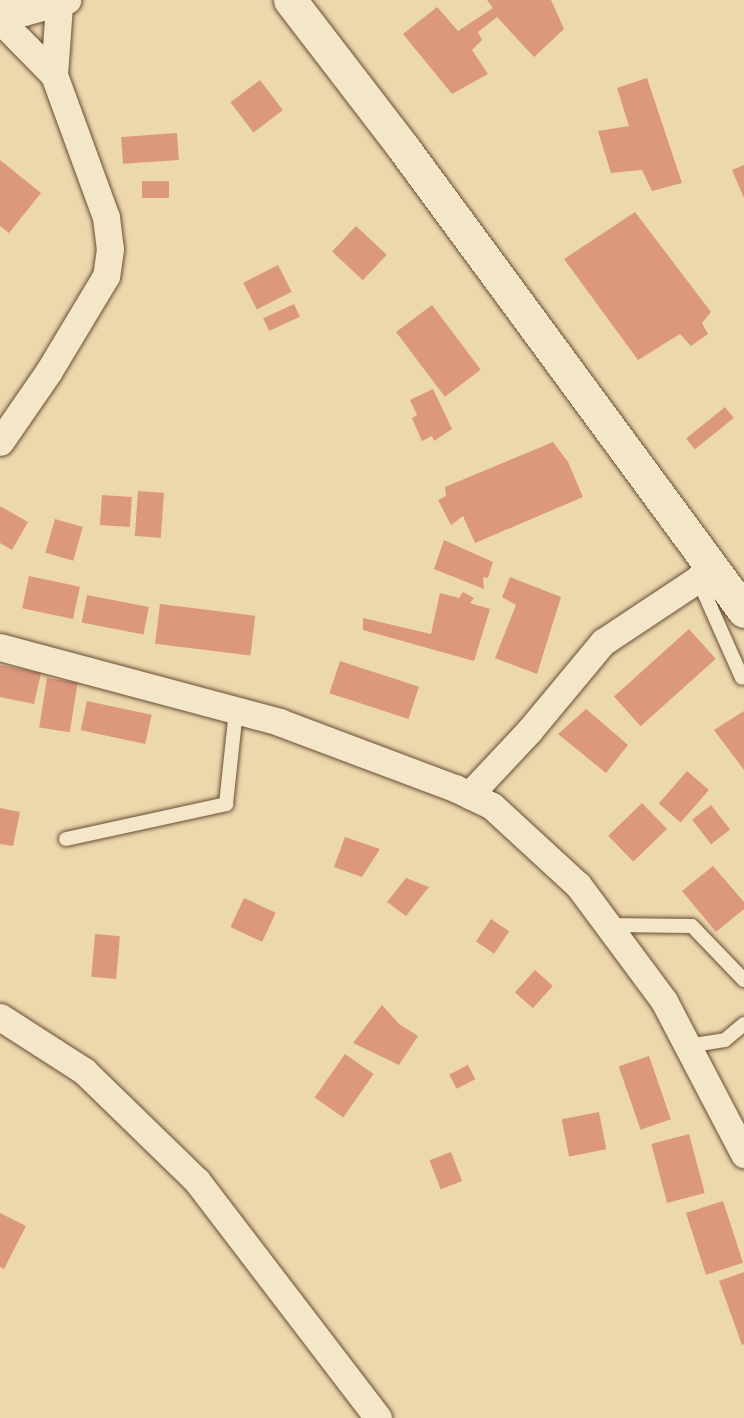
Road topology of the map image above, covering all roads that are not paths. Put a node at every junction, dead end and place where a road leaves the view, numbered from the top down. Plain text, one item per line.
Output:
1 (290, 0) edge
2 (63, 2) edge
3 (0, 12) edge
4 (0, 20) edge
5 (54, 75) junction
6 (0, 442) edge
7 (703, 572) junction
8 (744, 611) edge
9 (0, 647) edge
10 (742, 678) dead end
11 (236, 710) junction
12 (469, 795) junction
13 (66, 839) dead end
14 (608, 925) junction
15 (744, 980) edge
16 (0, 1017) edge
17 (744, 1024) edge
18 (687, 1046) junction
19 (744, 1154) edge
20 (378, 1418) edge

1 - 7 street
2 - 3 street
2 - 5 street
4 - 5 street
5 - 6 street
7 - 8 street
7 - 10 lane
7 - 12 street
9 - 11 street
11 - 12 street
11 - 13 lane
12 - 14 street
14 - 15 lane
14 - 18 street
16 - 20 street
17 - 18 lane
18 - 19 street

